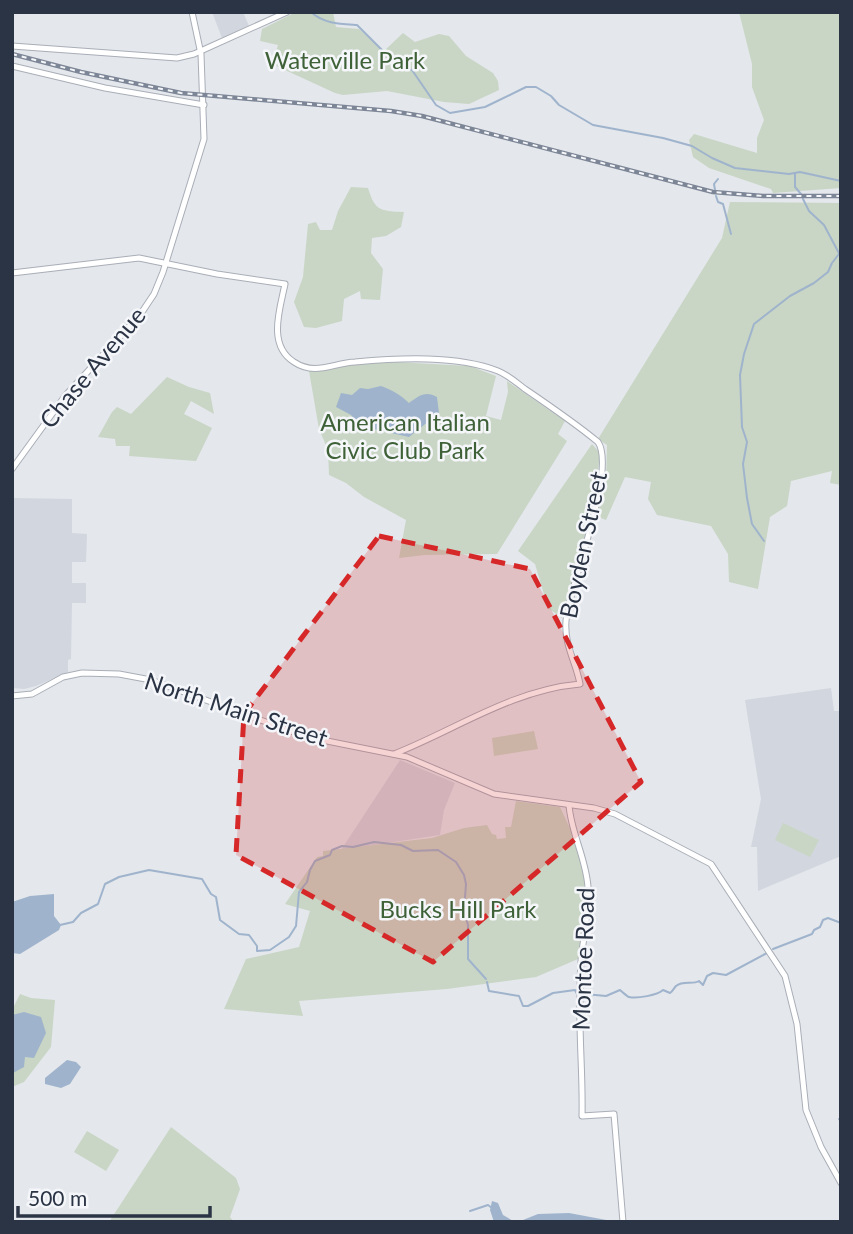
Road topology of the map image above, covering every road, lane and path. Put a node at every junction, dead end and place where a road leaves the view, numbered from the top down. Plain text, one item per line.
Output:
1 (192, 12) edge
2 (287, 12) edge
3 (12, 46) edge
4 (201, 51) junction
5 (12, 66) edge
6 (204, 105) junction
7 (166, 262) junction
8 (12, 273) edge
9 (12, 469) edge
10 (12, 696) edge
11 (394, 754) junction
12 (569, 804) junction
13 (841, 1183) edge
14 (623, 1222) edge

1 - 4 main road, Chase Avenue
2 - 4 main road
3 - 4 main road
4 - 6 main road, Chase Avenue
5 - 6 main road
6 - 7 main road, Chase Avenue
7 - 8 main road
7 - 9 main road, Chase Avenue
7 - 11 main road, Boyden Street
10 - 11 main road, North Main Street
11 - 12 main road, North Main Street
12 - 13 main road, North Main Street
12 - 14 main road, Montoe Road

